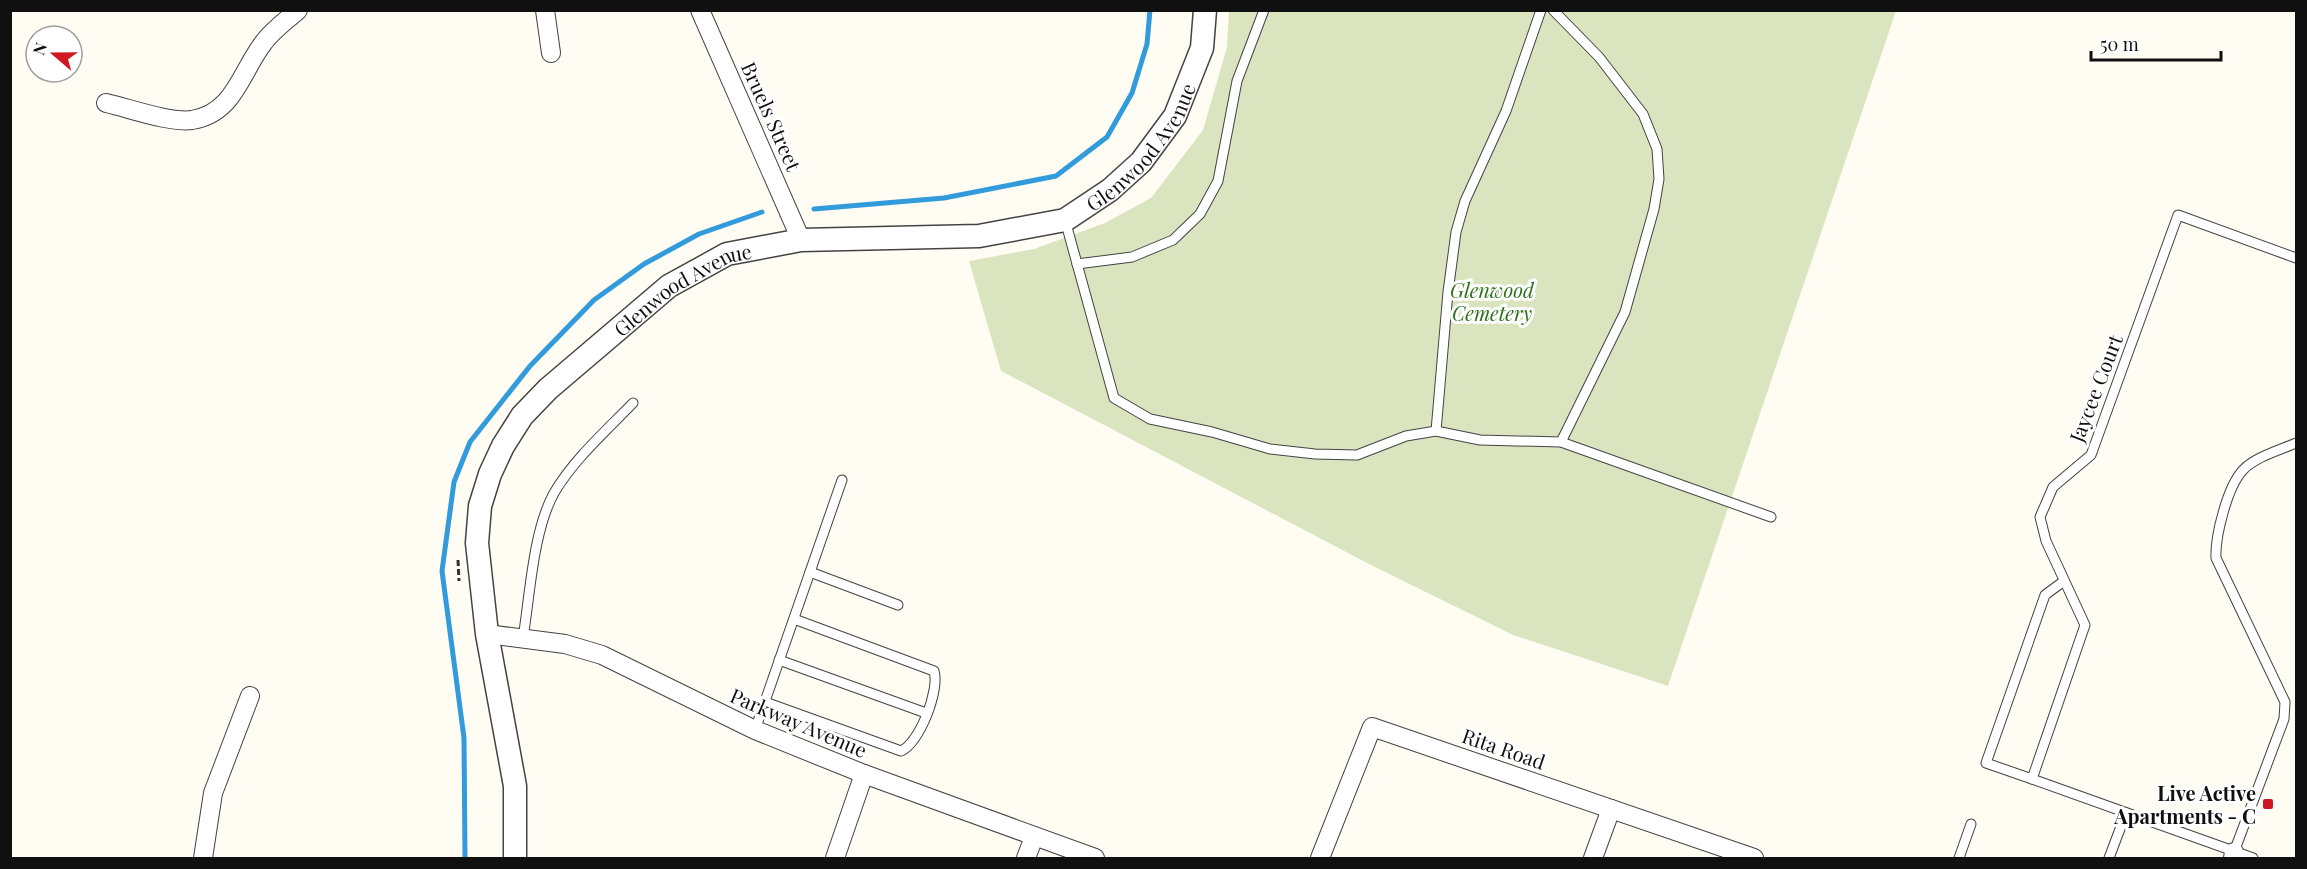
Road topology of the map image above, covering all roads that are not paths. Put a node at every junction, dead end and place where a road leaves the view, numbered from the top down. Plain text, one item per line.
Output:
1 (298, 10) edge
2 (545, 10) edge
3 (700, 10) edge
4 (1205, 10) edge
5 (1264, 10) edge
6 (1540, 10) edge
7 (1553, 10) edge
8 (551, 53) dead end
9 (106, 103) dead end
10 (1065, 220) junction
11 (801, 240) junction
12 (2296, 258) edge
13 (1077, 264) junction
14 (633, 403) dead end
15 (1436, 431) junction
16 (1561, 442) junction
17 (2296, 443) edge
18 (842, 480) dead end
19 (1771, 517) dead end
20 (810, 572) junction
21 (2064, 581) junction
22 (898, 605) dead end
23 (794, 619) junction
24 (487, 634) junction
25 (523, 638) junction
26 (779, 660) junction
27 (250, 696) dead end
28 (765, 702) junction
29 (926, 713) junction
30 (755, 730) junction
31 (864, 774) junction
32 (2032, 779) junction
33 (1611, 809) junction
34 (2126, 813) junction
35 (1971, 824) dead end
36 (1034, 837) junction
37 (2234, 855) edge
38 (203, 858) edge
39 (515, 858) edge
40 (835, 858) edge
41 (1026, 858) edge
42 (1095, 858) edge
43 (1320, 858) edge
44 (1593, 858) edge
45 (1754, 858) edge
46 (1959, 858) edge
47 (2109, 858) edge
48 (2253, 858) edge

1 - 9 street
2 - 8 street
3 - 11 street, Bruels Street
4 - 10 street, Glenwood Avenue
5 - 13 lane
6 - 15 lane
7 - 16 lane
10 - 11 street, Glenwood Avenue
10 - 13 lane
11 - 24 street, Glenwood Avenue
12 - 21 lane, Jaycee Court
13 - 15 lane
14 - 25 lane
15 - 16 lane
16 - 19 lane
17 - 37 lane
18 - 20 lane
20 - 22 lane
20 - 23 lane
21 - 32 lane, Jaycee Court
21 - 32 lane
23 - 26 lane
23 - 29 lane
24 - 25 street, Parkway Avenue
24 - 39 street, Glenwood Avenue
25 - 30 street, Parkway Avenue
26 - 28 lane
26 - 29 lane
27 - 38 street
28 - 29 lane
28 - 30 lane
30 - 31 street, Parkway Avenue
31 - 36 street, Parkway Avenue
31 - 40 street
32 - 34 lane
33 - 43 street, Rita Road
33 - 44 street
33 - 45 street, Rita Road
34 - 37 lane
34 - 47 lane
35 - 46 lane
36 - 41 street
36 - 42 street, Parkway Avenue
37 - 48 lane

